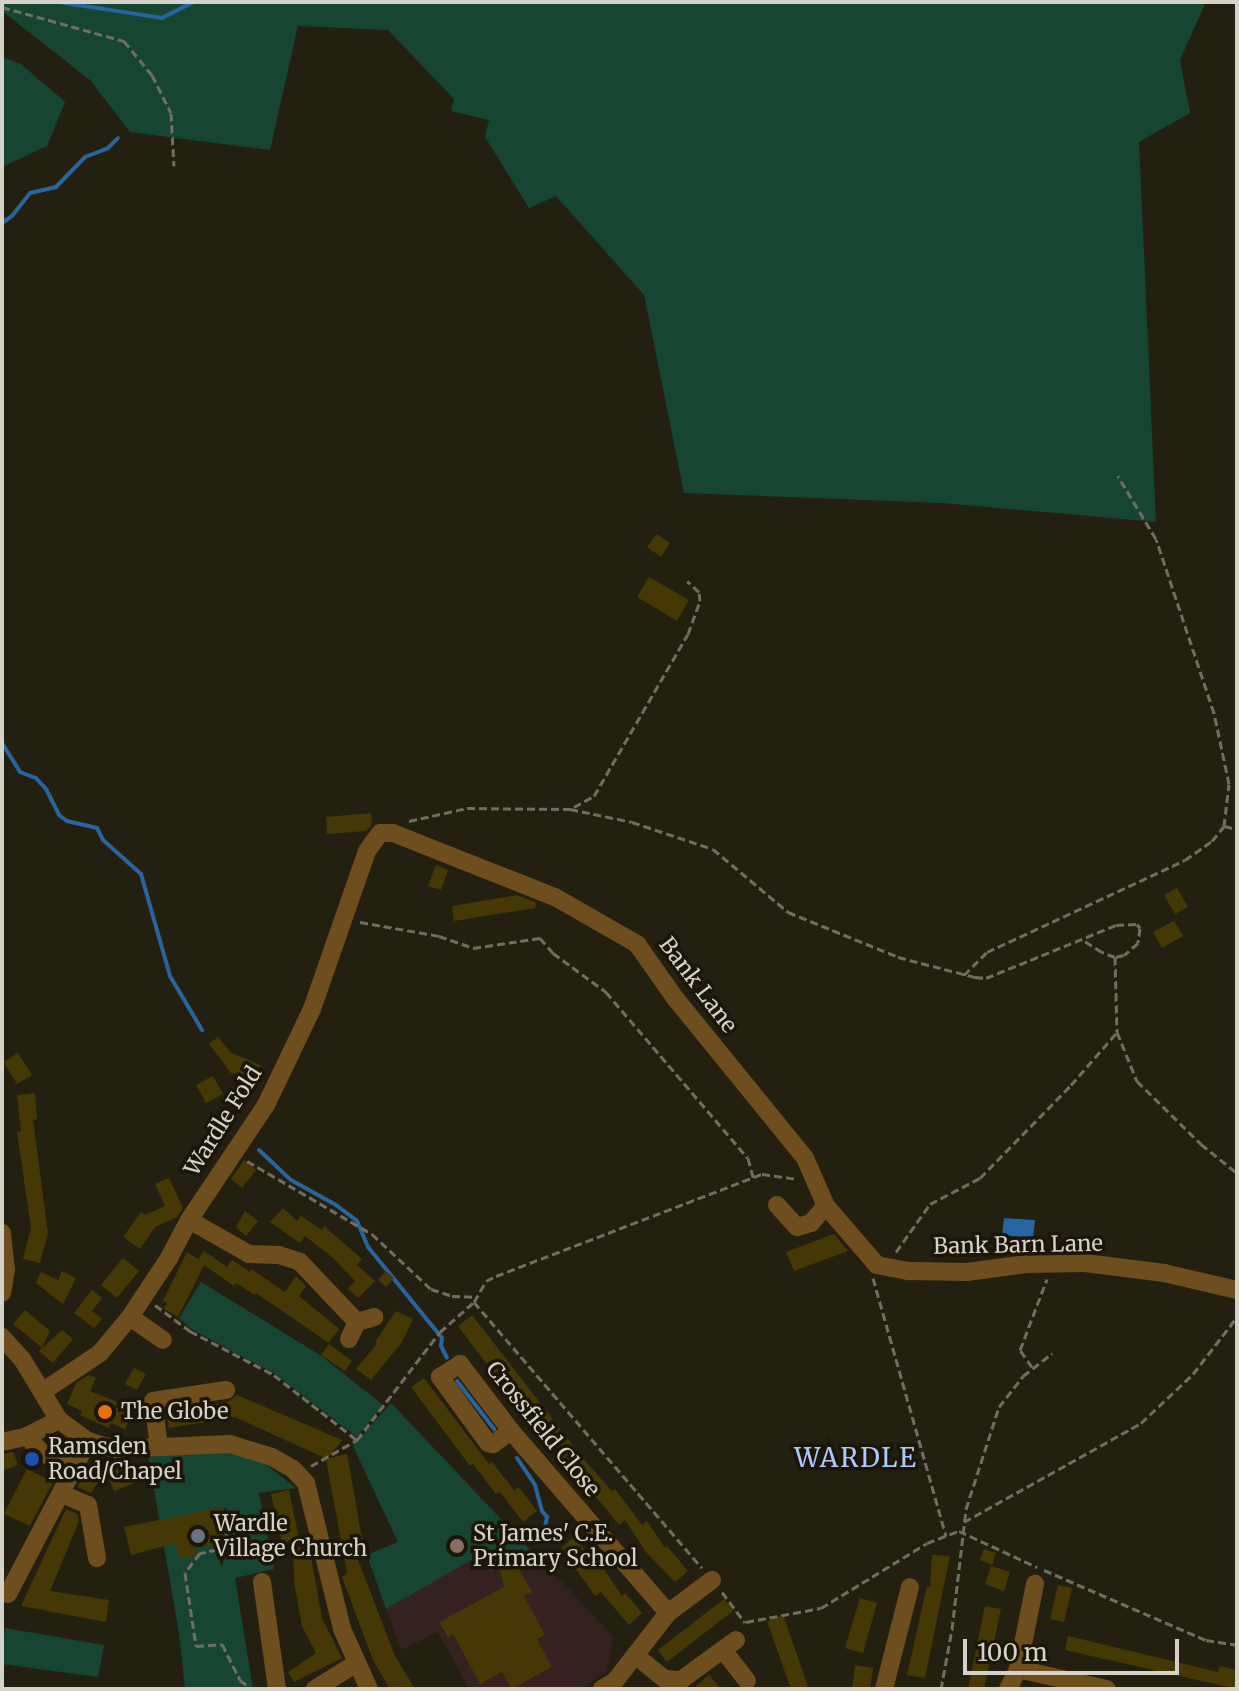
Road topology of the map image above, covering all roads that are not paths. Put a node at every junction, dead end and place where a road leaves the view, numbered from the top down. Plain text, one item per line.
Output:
1 (386, 833) joint
2 (777, 1205) dead end
3 (826, 1206) junction
4 (189, 1220) junction
5 (2, 1233) edge
6 (1237, 1290) edge
7 (2, 1293) edge
8 (130, 1317) junction
9 (360, 1326) dead end
10 (2, 1337) edge
11 (163, 1340) dead end
12 (226, 1390) dead end
13 (42, 1392) junction
14 (59, 1420) junction
15 (511, 1431) junction
16 (27, 1436) junction
17 (88, 1441) junction
18 (2, 1442) edge
19 (159, 1446) junction
20 (74, 1470) junction
21 (62, 1494) junction
22 (97, 1558) dead end
23 (712, 1580) dead end
24 (262, 1582) dead end
25 (1035, 1584) dead end
26 (910, 1587) dead end
27 (8, 1594) dead end
28 (668, 1613) junction
29 (635, 1655) junction
30 (357, 1663) junction
31 (1018, 1669) junction
32 (747, 1681) dead end
33 (277, 1689) edge
34 (315, 1689) edge
35 (369, 1689) edge
36 (602, 1689) edge
37 (884, 1689) edge
38 (1008, 1689) edge
39 (1107, 1689) edge

1 - 3 street, Bank Lane
1 - 4 street, Wardle Fold
2 - 3 street
3 - 6 street, Bank Barn Lane
4 - 8 street, Wardle Fold
4 - 9 street
5 - 7 street
8 - 11 street
8 - 13 street, Wardle Fold
10 - 13 street
12 - 19 street
13 - 14 street
14 - 16 street
14 - 17 street
15 - 15 street, Crossfield Close
15 - 28 street, Crossfield Close
16 - 18 street
16 - 20 street
17 - 19 street
17 - 20 street
19 - 30 street
20 - 21 street
21 - 22 street
21 - 27 street
23 - 28 street
24 - 33 street
25 - 31 street
26 - 37 street
28 - 29 street
29 - 32 street
29 - 36 street
30 - 34 street
30 - 35 street
31 - 38 street
31 - 39 street

